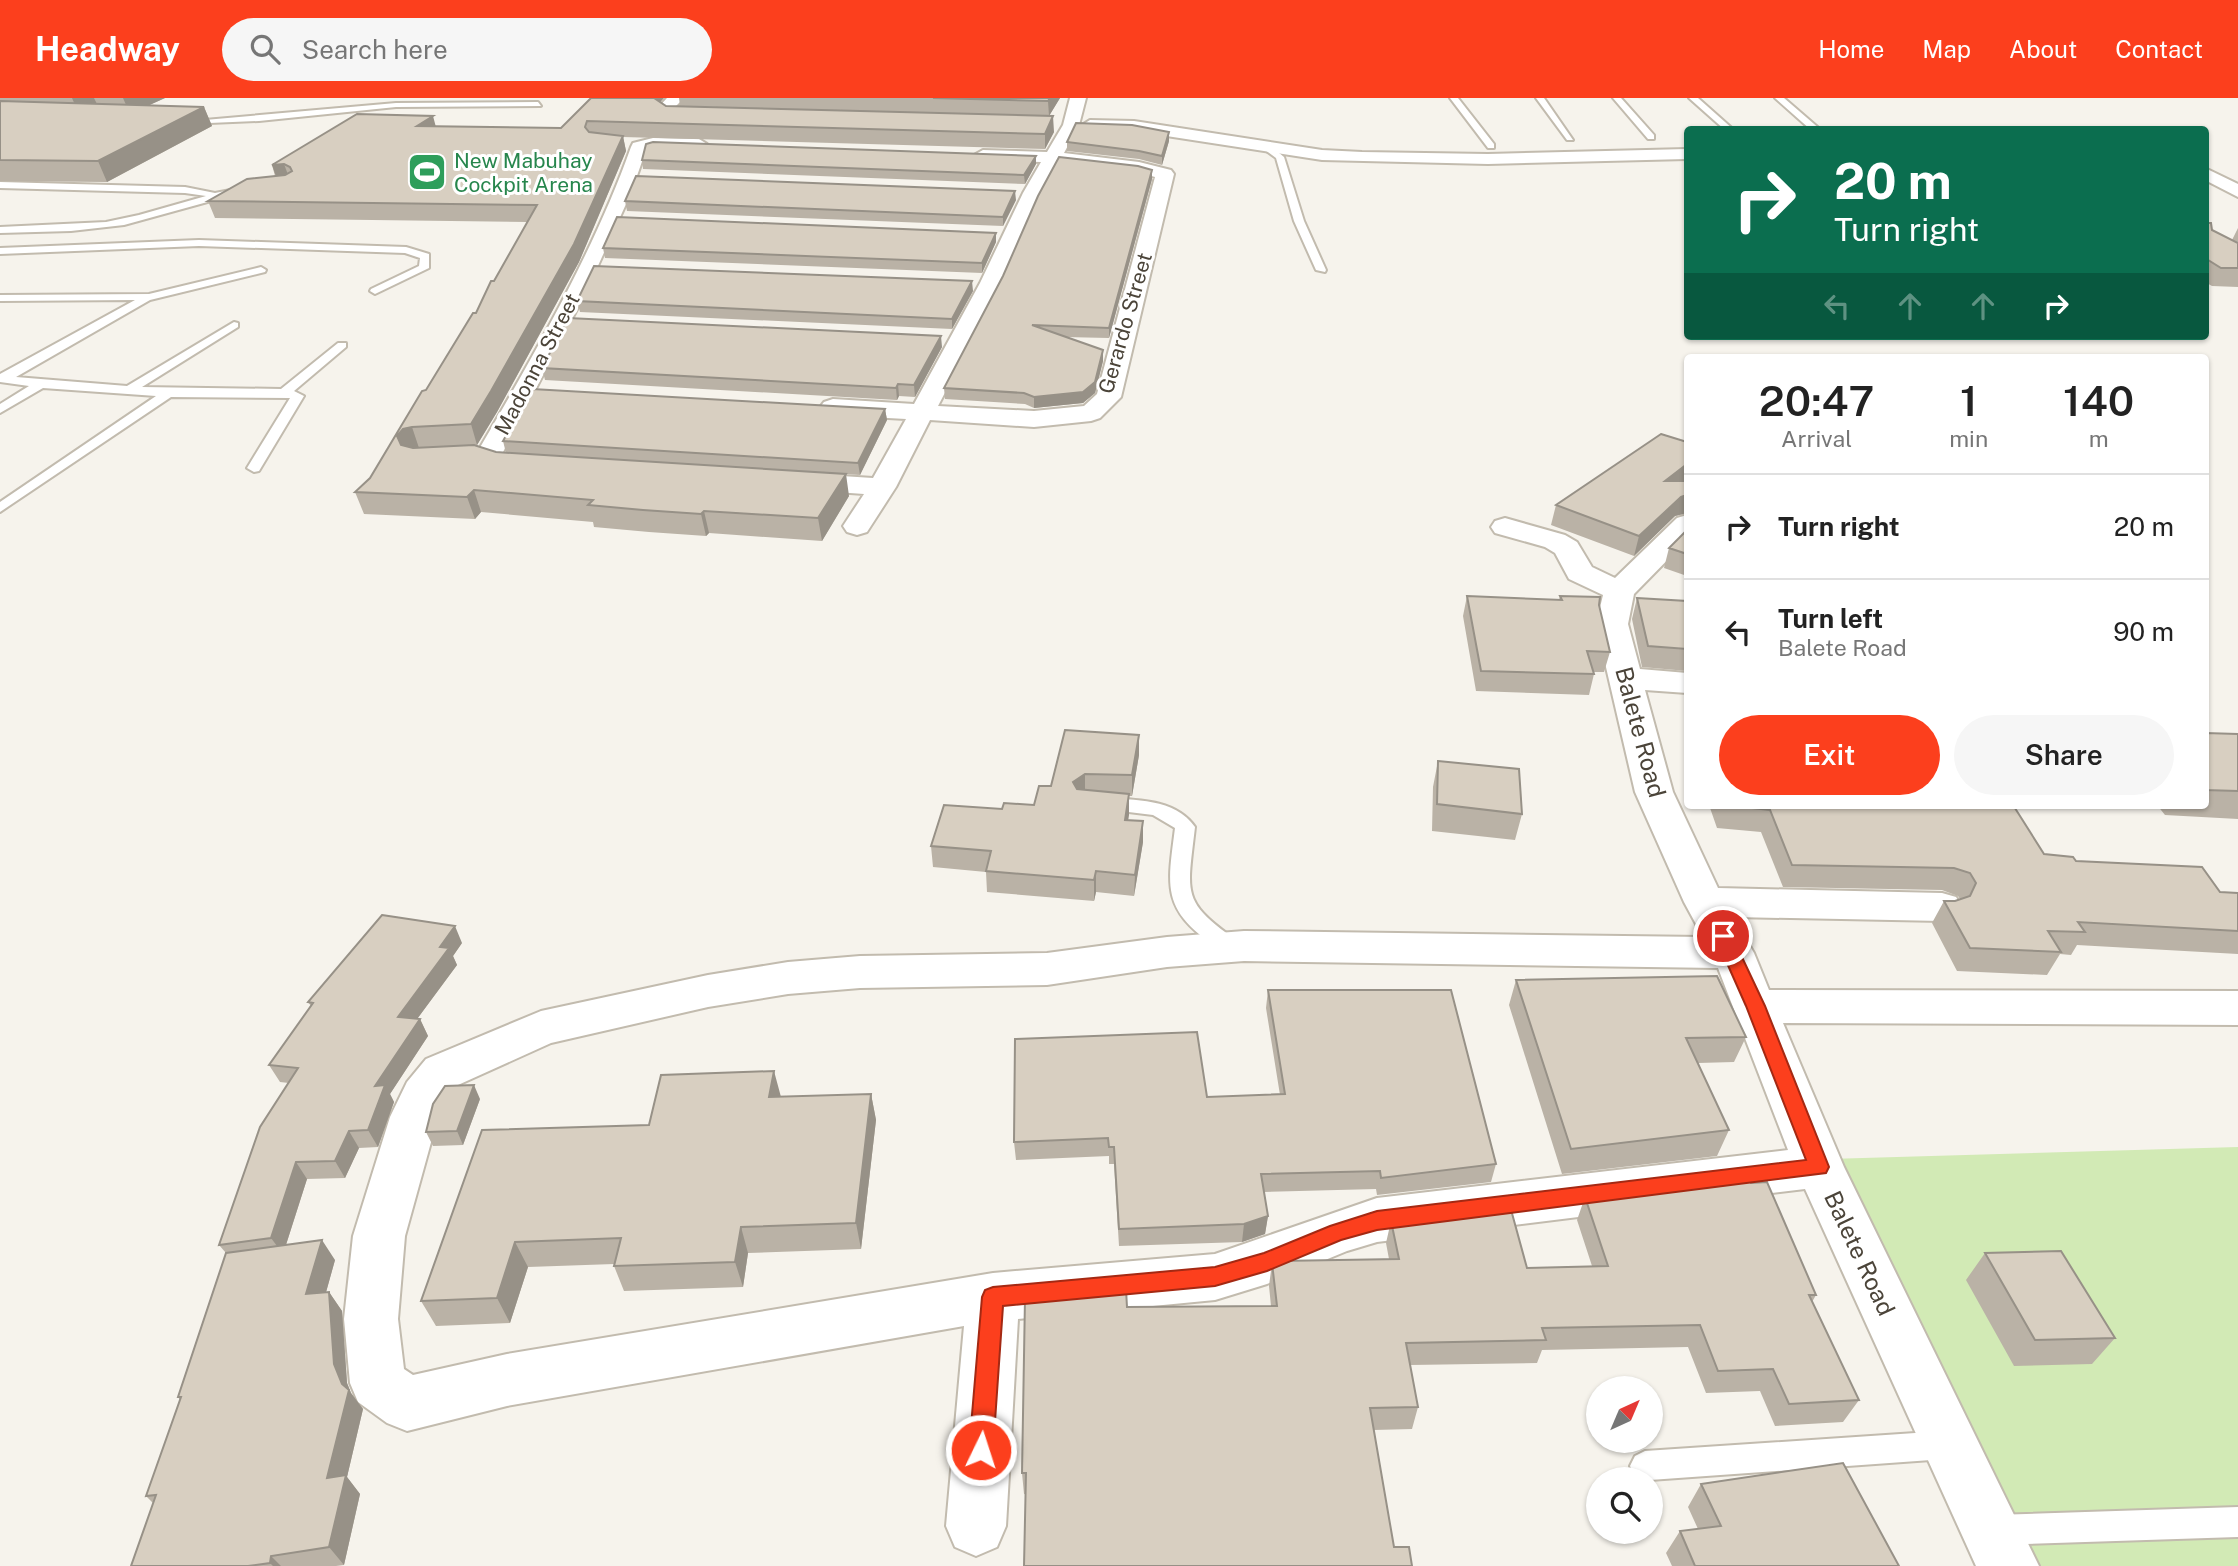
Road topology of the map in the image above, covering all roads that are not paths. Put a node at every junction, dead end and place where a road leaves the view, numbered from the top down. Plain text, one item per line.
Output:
1 (676, 98) edge
2 (1078, 98) edge
3 (1454, 98) edge
4 (1540, 98) edge
5 (1617, 98) edge
6 (1693, 98) edge
7 (1779, 98) edge
8 (538, 104) dead end
9 (722, 115) edge
10 (180, 122) edge
11 (1064, 125) junction
12 (1725, 126) edge
13 (1812, 126) edge
14 (1651, 137) dead end
15 (1570, 138) dead end
16 (620, 142) edge
17 (722, 145) edge
18 (1264, 145) junction
19 (641, 146) junction
20 (1491, 146) dead end
21 (971, 154) edge
22 (1684, 155) edge
23 (1054, 157) junction
24 (2209, 173) edge
25 (2238, 173) edge
26 (2209, 175) edge
27 (630, 176) junction
28 (651, 178) edge
29 (0, 185) edge
30 (256, 188) edge
31 (2238, 191) edge
32 (212, 194) junction
33 (610, 218) junction
34 (638, 219) edge
35 (0, 230) edge
36 (2, 253) edge
37 (587, 266) junction
38 (615, 267) edge
39 (261, 270) dead end
40 (1321, 270) dead end
41 (963, 282) edge
42 (990, 284) junction
43 (374, 291) dead end
44 (149, 297) junction
45 (0, 298) edge
46 (562, 320) junction
47 (589, 321) edge
48 (234, 325) dead end
49 (932, 338) edge
50 (960, 339) junction
51 (342, 345) dead end
52 (2, 378) edge
53 (41, 384) junction
54 (527, 389) junction
55 (130, 390) junction
56 (554, 391) edge
57 (168, 393) junction
58 (284, 393) junction
59 (814, 406) edge
60 (0, 409) edge
61 (923, 412) junction
62 (254, 467) dead end
63 (557, 467) edge
64 (763, 479) edge
65 (882, 487) junction
66 (0, 508) edge
67 (857, 526) dead end
68 (1506, 527) dead end
69 (1684, 530) edge
70 (1669, 562) edge
71 (1619, 591) junction
72 (1627, 678) junction
73 (1684, 683) edge
74 (1085, 803) edge
75 (1704, 902) junction
76 (1942, 907) dead end
77 (1233, 948) junction
78 (1733, 953) junction
79 (1755, 1006) junction
80 (2238, 1008) edge
81 (1819, 1167) junction
82 (993, 1297) junction
83 (1950, 1445) junction
84 (1645, 1466) dead end
85 (2238, 1522) edge
86 (975, 1526) dead end
87 (1999, 1548) edge

1 - 9 street
2 - 11 street
3 - 20 lane
4 - 15 lane
5 - 14 lane
6 - 12 lane
7 - 13 lane
8 - 10 lane
11 - 18 street
11 - 23 street
16 - 19 street
17 - 19 street
18 - 22 street
18 - 40 lane
19 - 27 street, Madonna Street
21 - 23 street
23 - 42 street
23 - 61 street, Gerardo Street
24 - 25 street
26 - 31 street
27 - 28 street
27 - 33 street, Madonna Street
29 - 32 lane
30 - 32 lane
32 - 35 lane
33 - 34 street
33 - 37 street, Madonna Street
36 - 43 lane
37 - 38 street
37 - 46 street, Madonna Street
39 - 44 lane
41 - 42 street
42 - 50 street
44 - 45 lane
44 - 52 lane
46 - 47 street
46 - 54 street, Madonna Street
48 - 55 lane
49 - 50 street
50 - 61 street
51 - 58 lane
52 - 53 lane
53 - 55 lane
53 - 60 lane
54 - 56 street
54 - 63 street, Madonna Street
55 - 57 lane
57 - 58 lane
57 - 66 lane
58 - 62 lane
59 - 61 street
61 - 65 street
64 - 65 street
65 - 67 street
68 - 71 street
69 - 70 street
70 - 71 street
71 - 72 street, Balete Road
72 - 73 street
72 - 75 street, Balete Road
74 - 77 lane
75 - 76 street
75 - 78 street, Balete Road
77 - 78 street
77 - 82 street
78 - 79 street, Balete Road
79 - 80 street
79 - 81 street, Balete Road
81 - 82 street
81 - 83 street, Balete Road
82 - 86 street
83 - 84 lane
83 - 87 street, Balete Road
85 - 87 lane

